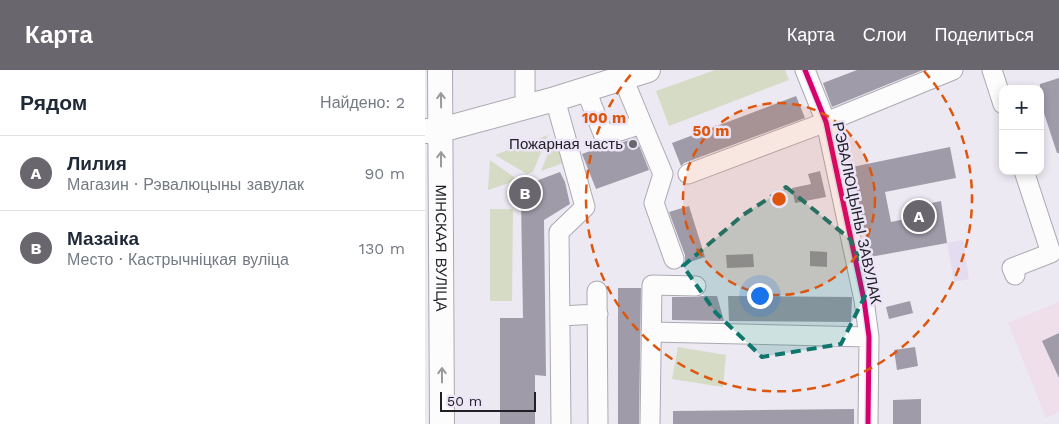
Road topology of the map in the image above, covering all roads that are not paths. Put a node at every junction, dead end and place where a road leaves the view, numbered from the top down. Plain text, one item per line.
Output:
1 (440, 70) edge
2 (525, 70) edge
3 (648, 70) edge
4 (805, 70) edge
5 (953, 70) edge
6 (992, 70) edge
7 (623, 78) junction
8 (586, 90) junction
9 (999, 92) edge
10 (555, 99) junction
11 (526, 107) junction
12 (826, 122) junction
13 (643, 124) junction
14 (433, 130) edge
15 (689, 174) dead end
16 (1025, 175) edge
17 (674, 259) dead end
18 (1015, 275) dead end
19 (696, 286) dead end
20 (597, 291) dead end
21 (598, 314) junction
22 (560, 316) junction
23 (651, 332) junction
24 (869, 337) junction
25 (442, 424) edge
26 (561, 424) edge
27 (598, 424) edge
28 (650, 424) edge
29 (868, 424) edge

14 -> 1 main road, МІНСКАЯ ВУЛІЦА
2 - 11 street
3 - 7 main road
4 - 12 street, РЭВАЛЮЦЫНЫ ЗАВУЛАК
5 - 12 street
6 - 9 street
7 - 8 main road
7 - 13 street
8 - 10 main road
8 - 13 street
10 - 11 main road
10 - 22 street
11 - 14 main road
12 - 15 street
12 - 24 street, РЭВАЛЮЦЫНЫ ЗАВУЛАК
13 - 17 street
25 -> 14 main road, МІНСКАЯ ВУЛІЦА
16 - 18 street
19 - 23 street
20 - 21 street
21 - 22 street
21 - 27 street
22 - 26 street
23 - 24 street
23 - 28 street
24 - 29 street, РЭВАЛЮЦЫНЫ ЗАВУЛАК

